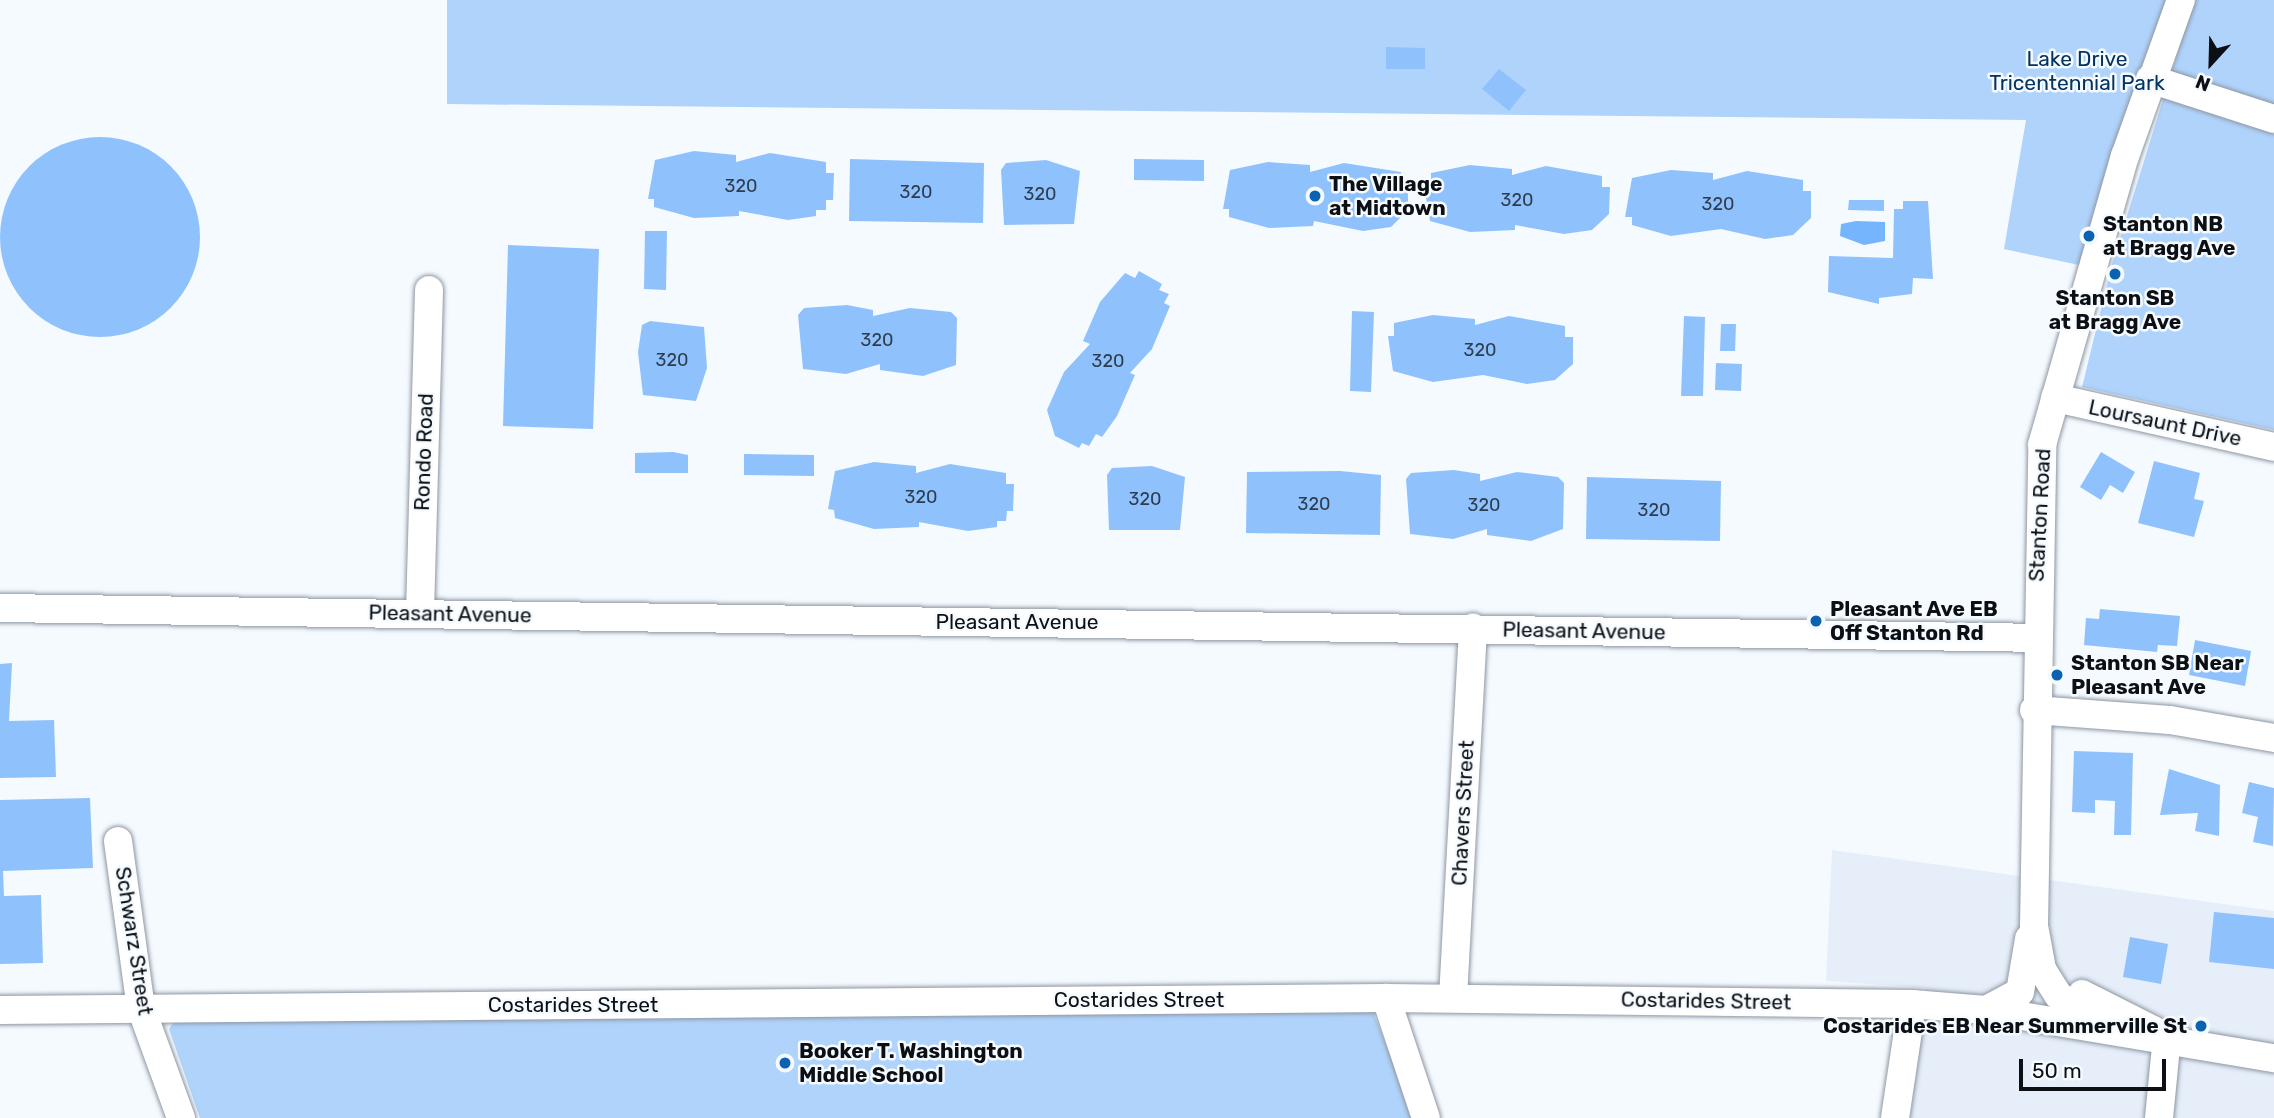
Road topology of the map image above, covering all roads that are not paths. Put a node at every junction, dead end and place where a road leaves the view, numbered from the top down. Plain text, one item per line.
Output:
1 (2181, 0) edge
2 (2150, 79) junction
3 (2274, 119) edge
4 (429, 290) dead end
5 (2055, 398) junction
6 (2274, 447) edge
7 (0, 608) edge
8 (420, 613) junction
9 (1473, 628) junction
10 (2035, 638) junction
11 (2034, 710) junction
12 (2274, 738) edge
13 (118, 841) dead end
14 (2034, 926) junction
15 (1387, 998) junction
16 (1453, 998) junction
17 (1912, 1004) junction
18 (141, 1008) junction
19 (0, 1010) edge
20 (1986, 1010) junction
21 (2119, 1035) junction
22 (2167, 1037) junction
23 (2274, 1058) edge
24 (181, 1118) edge
25 (1426, 1118) edge
26 (1895, 1118) edge
27 (2159, 1118) edge

1 - 2 street, Stanton Road
2 - 3 street
2 - 5 street, Stanton Road
4 - 8 street, Rondo Road
5 - 6 street, Loursaunt Drive
5 - 10 street, Stanton Road
7 - 8 street, Pleasant Avenue
8 - 9 street, Pleasant Avenue
9 - 10 street, Pleasant Avenue
9 - 16 street, Chavers Street
10 - 11 street, Stanton Road
11 - 12 street
11 - 14 street, Stanton Road
13 - 18 street, Schwarz Street
14 - 20 street, Stanton Road
14 - 21 street, Stanton Road
14 - 22 street
15 - 16 street, Costarides Street
15 - 18 street, Costarides Street
15 - 25 street
16 - 17 street, Costarides Street
17 - 20 street, Costarides Street
17 - 26 street
18 - 19 street, Costarides Street
18 - 24 street, Schwarz Street
20 - 21 street, Costarides Street
21 - 22 street, Costarides Street
22 - 23 street, Costarides Street
22 - 27 street

